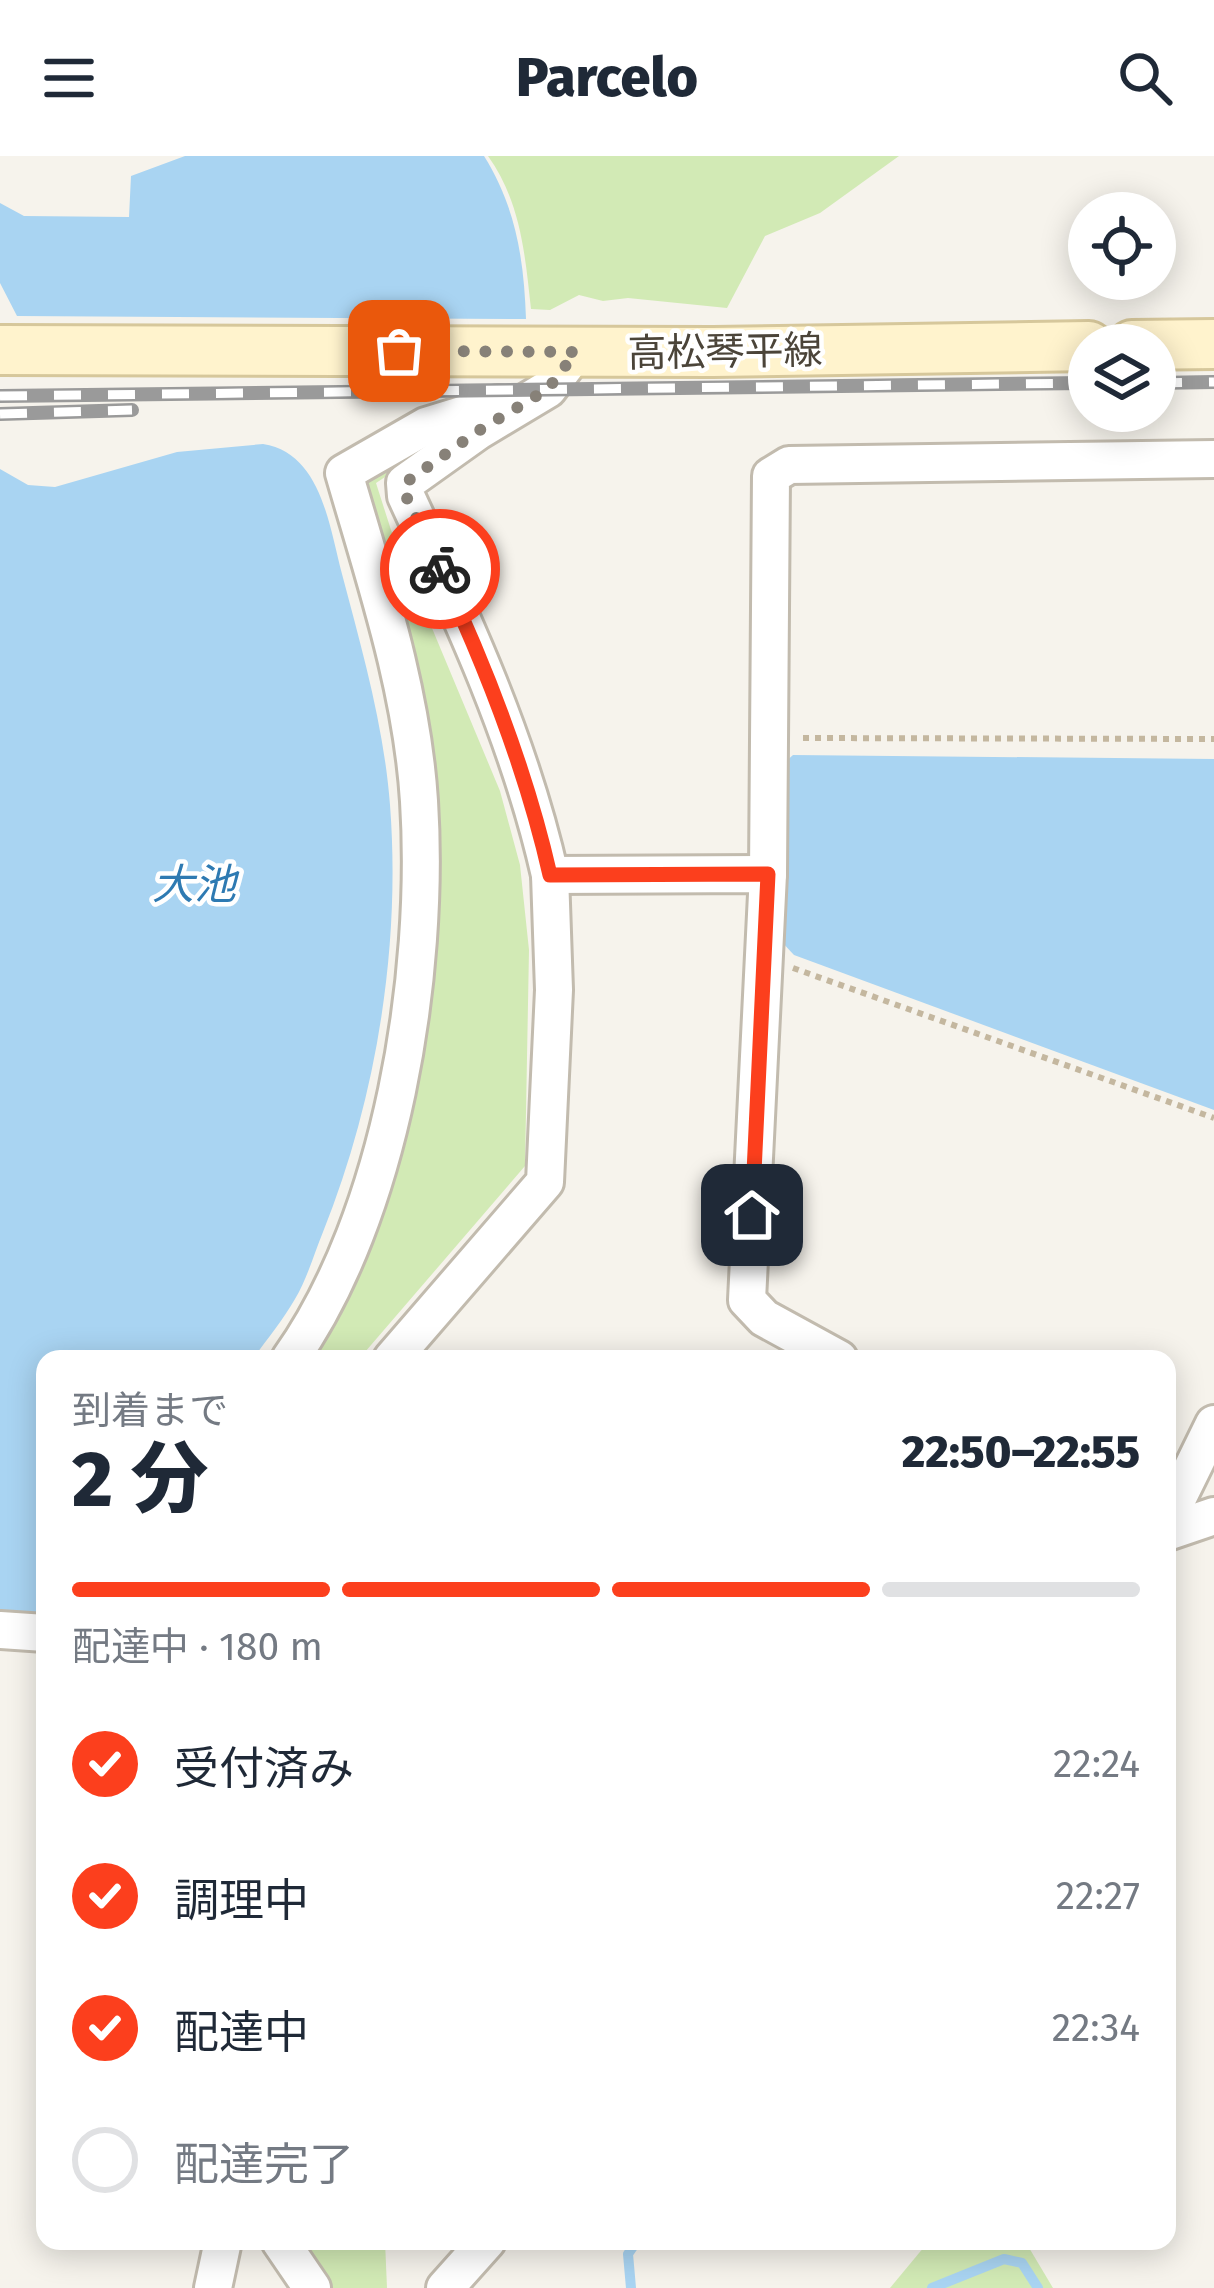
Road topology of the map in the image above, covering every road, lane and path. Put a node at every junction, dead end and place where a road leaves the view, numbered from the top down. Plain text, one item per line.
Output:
1 (1176, 344) edge
2 (1214, 344) edge
3 (1068, 347) edge
4 (0, 350) edge
5 (562, 370) junction
6 (1214, 459) edge
7 (770, 738) junction
8 (1214, 739) edge
9 (768, 874) junction
10 (550, 875) junction
11 (765, 958) junction
12 (1214, 1118) edge
13 (296, 1350) edge
14 (400, 1350) edge
15 (823, 1350) edge
16 (1214, 1424) edge
17 (1176, 1502) edge
18 (1214, 1516) edge
19 (1176, 1529) edge
20 (0, 1630) edge
21 (36, 1633) edge
22 (221, 2250) edge
23 (286, 2250) edge
24 (479, 2250) edge
25 (213, 2288) edge
26 (312, 2288) edge
27 (445, 2288) edge

1 - 2 main road
3 - 5 main road, 高松琴平線
4 - 5 main road, 高松琴平線
5 - 10 street
5 - 13 street
6 - 7 street
7 - 8 path
7 - 9 street
9 - 10 street
9 - 11 street
10 - 14 street
11 - 12 path
11 - 15 street
16 - 17 street
18 - 19 street
20 - 21 street
22 - 25 street
23 - 26 street
24 - 27 street

